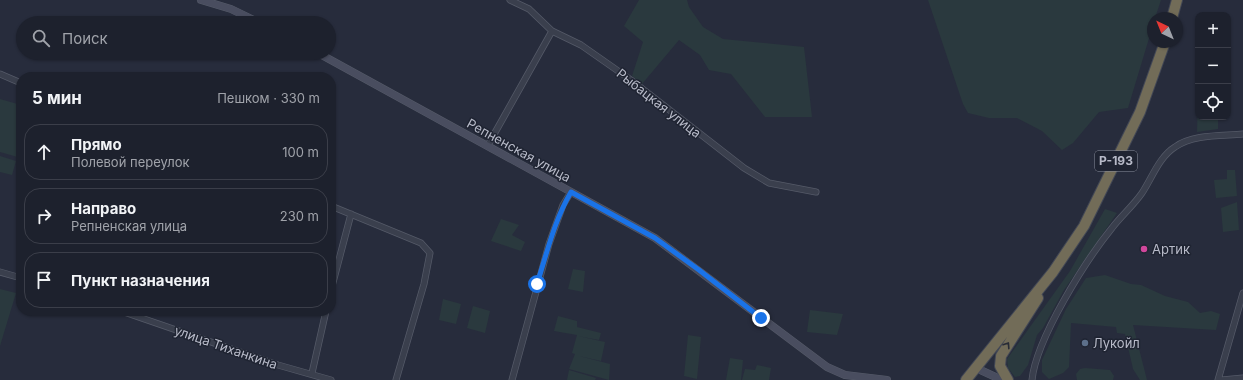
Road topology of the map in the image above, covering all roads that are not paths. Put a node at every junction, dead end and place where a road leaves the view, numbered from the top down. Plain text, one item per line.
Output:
1 (201, 0) edge
2 (510, 0) edge
3 (1177, 0) edge
4 (1174, 12) edge
5 (244, 16) edge
6 (552, 31) junction
7 (1163, 48) edge
8 (331, 60) edge
9 (0, 74) edge
10 (16, 81) edge
11 (1243, 134) edge
12 (488, 145) junction
13 (571, 192) junction
14 (816, 192) dead end
15 (336, 208) edge
16 (351, 214) junction
17 (336, 271) edge
18 (0, 272) edge
19 (1053, 272) junction
20 (16, 277) edge
21 (1243, 293) edge
22 (136, 316) edge
23 (325, 316) edge
24 (976, 368) junction
25 (312, 373) junction
26 (1243, 378) edge
27 (332, 380) edge
28 (396, 380) edge
29 (512, 380) edge
30 (888, 380) edge
31 (966, 380) edge
32 (1002, 380) edge
33 (1008, 380) edge
34 (1032, 380) edge
35 (1218, 380) edge
36 (1222, 380) edge

1 - 5 street
2 - 6 street, Рыбацкая улица
3 - 4 highway
6 - 12 street
6 - 14 street, Рыбацкая улица
7 - 19 highway, Р-193
8 - 12 street, Репненская улица
9 - 10 street
11 - 34 street
12 - 13 street, Репненская улица
13 - 29 street
13 - 30 street, Репненская улица
15 - 16 street
16 - 17 street
16 - 28 street
18 - 20 street
19 - 24 highway, Р-193
33 -> 19 highway
21 - 35 street
22 - 25 street, улица Тиханкина
23 - 25 street
24 - 31 highway, Р-193
24 - 32 street
25 - 27 street, улица Тиханкина
26 - 36 street

